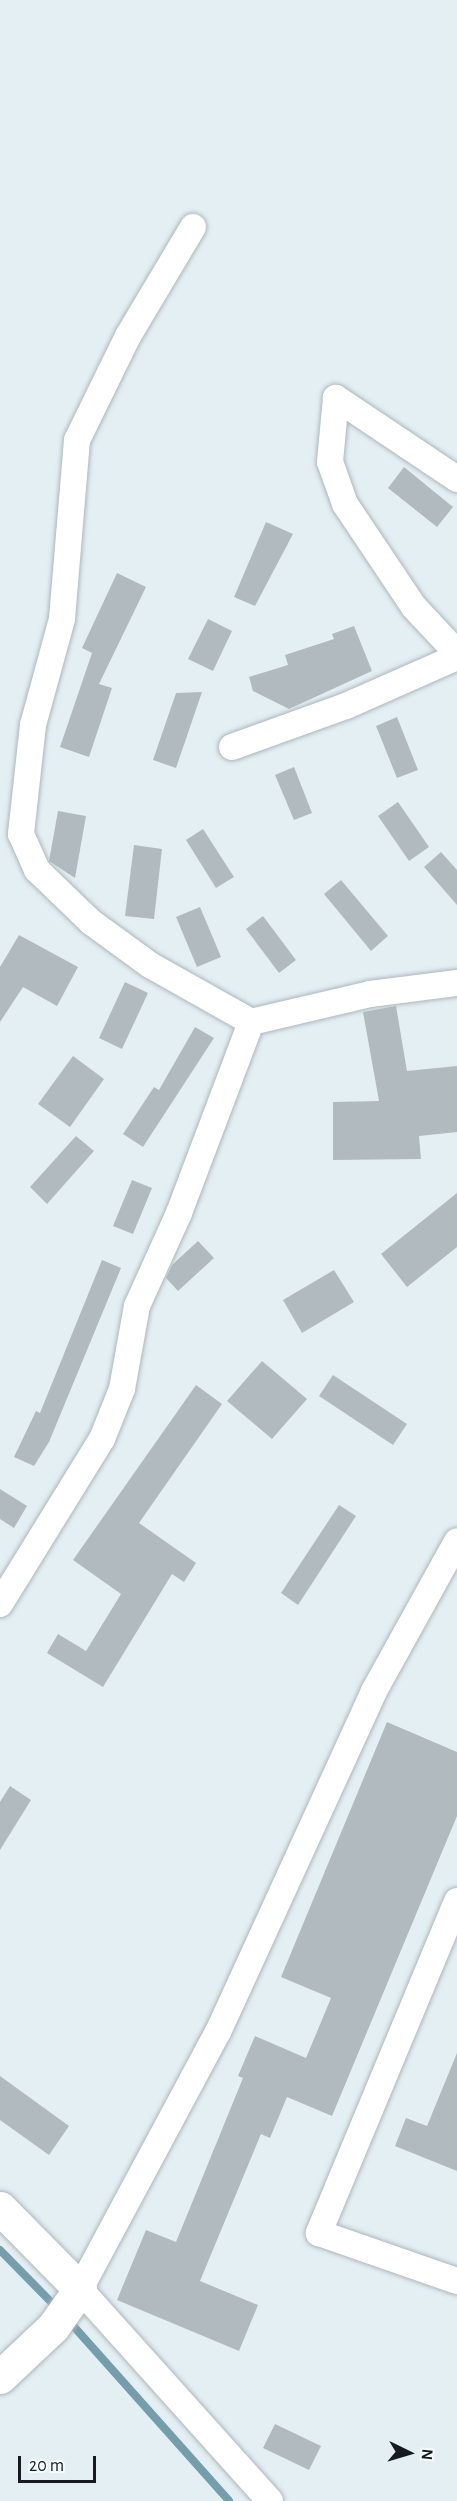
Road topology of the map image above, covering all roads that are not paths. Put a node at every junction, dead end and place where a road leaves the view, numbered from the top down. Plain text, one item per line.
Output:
1 (193, 227) dead end
2 (457, 478) edge
3 (457, 655) edge
4 (232, 747) dead end
5 (457, 983) edge
6 (251, 1022) junction
7 (457, 1541) edge
8 (0, 1604) edge
9 (457, 1901) edge
10 (0, 2208) edge
11 (457, 2281) edge
12 (67, 2307) junction
13 (0, 2377) edge
14 (270, 2501) edge

1 - 6 street
2 - 3 street
3 - 4 street
5 - 6 street
6 - 8 street
7 - 12 street
9 - 11 street
10 - 12 street
12 - 13 street
12 - 14 street

